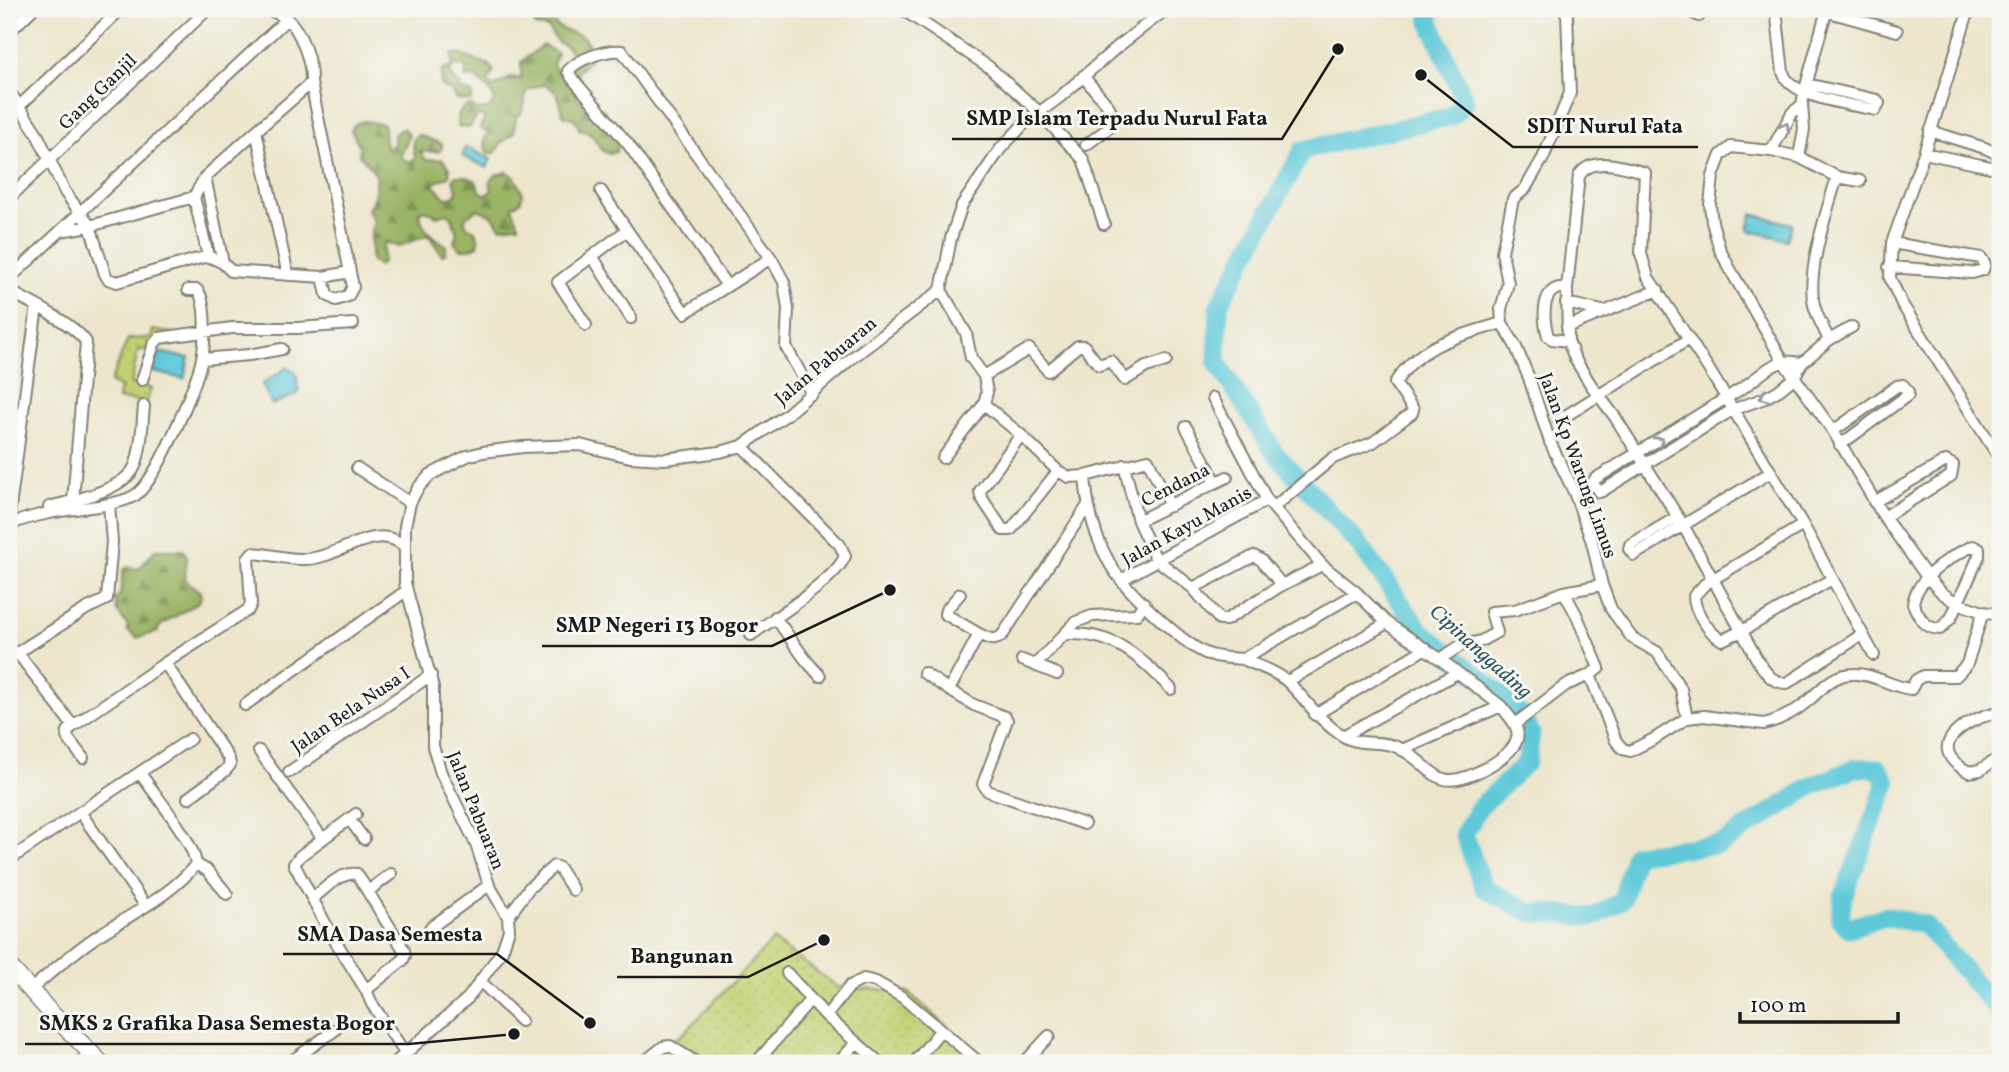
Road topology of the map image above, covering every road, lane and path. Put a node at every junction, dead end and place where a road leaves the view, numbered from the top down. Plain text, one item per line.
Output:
1 (33, 9) edge
2 (121, 9) edge
3 (208, 9) edge
4 (266, 9) edge
5 (902, 9) edge
6 (1183, 9) edge
7 (1563, 9) edge
8 (1692, 9) edge
9 (1704, 9) edge
10 (1776, 9) edge
11 (1824, 9) edge
12 (1969, 9) edge
13 (287, 19) junction
14 (1897, 31) dead end
15 (9, 32) edge
16 (1083, 76) junction
17 (311, 83) junction
18 (1805, 88) junction
19 (9, 91) edge
20 (20, 105) junction
21 (1802, 105) junction
22 (1039, 112) junction
23 (9, 116) edge
24 (256, 131) junction
25 (1930, 131) junction
26 (1975, 144) junction
27 (1086, 145) dead end
28 (1771, 151) junction
29 (1924, 153) junction
30 (2000, 155) edge
31 (1798, 157) junction
32 (50, 161) junction
33 (1970, 163) junction
34 (2000, 169) edge
35 (205, 177) junction
36 (1837, 177) junction
37 (1860, 181) dead end
38 (601, 191) dead end
39 (194, 197) junction
40 (9, 198) edge
41 (80, 213) junction
42 (1104, 224) dead end
43 (90, 226) junction
44 (627, 230) junction
45 (60, 231) junction
46 (1892, 243) junction
47 (1940, 251) junction
48 (208, 256) junction
49 (592, 256) junction
50 (771, 258) junction
51 (223, 263) junction
52 (1889, 267) junction
53 (1936, 271) junction
54 (350, 272) junction
55 (288, 275) junction
56 (323, 277) junction
57 (9, 279) edge
58 (727, 286) junction
59 (1567, 288) junction
60 (188, 290) dead end
61 (941, 290) junction
62 (1658, 290) junction
63 (9, 291) edge
64 (1566, 303) junction
65 (37, 306) junction
66 (1602, 311) junction
67 (631, 318) dead end
68 (1502, 323) junction
69 (353, 324) dead end
70 (586, 325) dead end
71 (1567, 327) junction
72 (1852, 327) dead end
73 (203, 333) junction
74 (1689, 339) junction
75 (1829, 340) junction
76 (1568, 341) junction
77 (282, 349) dead end
78 (202, 359) junction
79 (1166, 361) dead end
80 (1783, 361) junction
81 (1802, 363) junction
82 (984, 376) junction
83 (1794, 378) junction
84 (142, 380) dead end
85 (812, 394) junction
86 (1599, 395) junction
87 (986, 398) junction
88 (1213, 398) dead end
89 (1725, 398) junction
90 (144, 406) dead end
91 (1731, 410) junction
92 (1559, 420) dead end
93 (1186, 428) dead end
94 (1833, 431) junction
95 (1021, 435) junction
96 (742, 446) junction
97 (1840, 446) junction
98 (1638, 454) junction
99 (943, 458) dead end
100 (2000, 459) edge
101 (1124, 465) junction
102 (1645, 465) junction
103 (357, 468) dead end
104 (1771, 472) junction
105 (1072, 475) junction
106 (73, 501) junction
107 (1874, 502) junction
108 (410, 503) junction
109 (1270, 503) junction
110 (109, 504) junction
111 (1088, 505) junction
112 (1170, 506) junction
113 (9, 516) edge
114 (1884, 517) junction
115 (1138, 522) junction
116 (1680, 522) junction
117 (9, 525) edge
118 (1803, 525) junction
119 (405, 547) junction
120 (1156, 559) junction
121 (1322, 565) junction
122 (1927, 577) junction
123 (1714, 579) junction
124 (1832, 579) junction
125 (1121, 580) junction
126 (1282, 584) junction
127 (1602, 585) junction
128 (1193, 588) junction
129 (405, 591) junction
130 (1564, 592) junction
131 (1357, 593) junction
132 (960, 594) dead end
133 (1144, 603) junction
134 (1957, 603) junction
135 (1983, 612) junction
136 (2000, 615) edge
137 (775, 617) junction
138 (1387, 623) junction
139 (1742, 631) junction
140 (979, 634) junction
141 (1065, 634) junction
142 (1863, 634) junction
143 (751, 635) dead end
144 (1426, 648) junction
145 (13, 655) edge
146 (1446, 655) junction
147 (1874, 655) dead end
148 (1243, 659) junction
149 (1022, 660) dead end
150 (165, 663) junction
151 (1035, 665) junction
152 (924, 673) dead end
153 (1457, 673) junction
154 (1057, 674) dead end
155 (1590, 675) junction
156 (431, 676) junction
157 (820, 676) dead end
158 (1288, 681) junction
159 (1171, 689) dead end
160 (949, 690) junction
161 (245, 705) dead end
162 (1501, 706) junction
163 (2000, 712) edge
164 (1315, 715) junction
165 (1687, 718) junction
166 (1520, 719) junction
167 (73, 726) junction
168 (1343, 736) junction
169 (190, 739) dead end
170 (1402, 750) junction
171 (259, 751) dead end
172 (2000, 757) edge
173 (83, 758) dead end
174 (289, 772) dead end
175 (140, 773) junction
176 (188, 798) dead end
177 (80, 811) junction
178 (1084, 824) dead end
179 (323, 839) junction
180 (364, 839) dead end
181 (9, 860) edge
182 (196, 864) junction
183 (391, 874) dead end
184 (489, 885) junction
185 (573, 890) dead end
186 (368, 891) junction
187 (226, 894) dead end
188 (313, 898) junction
189 (145, 905) junction
190 (508, 917) junction
191 (430, 928) dead end
192 (9, 966) edge
193 (787, 974) dead end
194 (480, 981) junction
195 (30, 990) junction
196 (366, 990) junction
197 (810, 1000) junction
198 (826, 1016) junction
199 (521, 1021) dead end
200 (335, 1030) dead end
201 (940, 1031) junction
202 (1049, 1036) dead end
203 (856, 1043) junction
204 (405, 1053) junction
205 (90, 1060) edge
206 (289, 1063) edge
207 (395, 1063) edge
208 (643, 1063) edge
209 (697, 1063) edge
210 (756, 1063) edge
211 (838, 1063) edge
212 (880, 1063) edge
213 (914, 1063) edge
214 (980, 1063) edge
215 (1024, 1063) edge

1 - 15 street
2 - 20 street
3 - 32 street, Gang Ganjil
4 - 13 street
5 - 22 street
6 - 16 street
7 - 68 street
8 - 9 street
10 - 18 street
11 - 14 street
11 - 18 street
12 - 25 street
13 - 17 street
13 - 41 street
16 - 22 street
16 - 27 street
17 - 24 street
17 - 54 street
18 - 18 street
18 - 21 street
19 - 20 street
20 - 23 street
20 - 32 street
28 -> 21 street
21 - 31 street
22 - 42 street
22 - 61 street
24 - 35 street
24 - 55 street
25 - 26 street
25 - 29 street
26 - 30 street
26 - 33 street
28 - 31 street
28 - 80 street
29 - 33 street
29 - 46 street
31 - 36 street
32 - 40 street, Gang Ganjil
32 - 41 street
33 - 34 street
35 - 39 street
35 - 51 street
36 - 37 street
36 - 75 street
38 - 44 street
39 - 43 street
39 - 48 street
41 - 43 street
41 - 45 street
43 - 45 street
43 - 48 street
44 - 49 street
44 - 58 street
45 - 57 street
46 - 47 street
46 - 52 street
47 - 53 street
47 - 53 street
48 - 51 street
49 - 67 street
49 - 70 street
50 - 58 street
50 - 58 street
50 - 85 street
51 - 55 street
52 - 53 street
52 - 100 street
54 - 56 street
54 - 56 street
55 - 56 street
59 - 62 street
59 - 64 street
59 - 76 street
60 - 73 street
61 - 82 street
61 - 85 street, Jalan Pabuaran
62 - 66 street
62 - 74 street
63 - 65 street
64 - 66 street
64 - 71 street
65 - 106 street
65 - 113 street
66 - 71 street
68 - 109 street, Jalan Kayu Manis
68 - 127 street, Jalan Kp Warung Limus
69 - 73 street
71 - 76 street
72 - 75 street
73 - 78 street
73 - 84 street
74 - 86 street
74 - 89 street
75 - 81 street
76 - 86 street
77 - 78 street
78 - 110 street
79 - 82 street
80 - 81 street
80 - 83 street
80 - 89 street
81 - 83 street
82 - 87 street
83 -> 91 street
83 - 94 street
85 - 96 street, Jalan Pabuaran
86 - 92 street
86 - 98 street
87 - 95 street
87 - 99 street
88 - 109 street
89 - 91 street
98 -> 89 street
90 - 106 street
91 - 102 street
91 - 104 street
93 - 112 street, Cendana
94 - 97 street
94 - 97 street
95 - 105 street
95 - 105 street
96 - 108 street, Jalan Pabuaran
96 - 137 street
97 - 107 street
98 - 102 street
98 - 102 street
101 - 105 street
101 - 112 street
101 - 115 street
102 - 116 street
103 - 108 street
104 - 116 street
104 - 118 street
105 - 111 street
106 - 113 street
107 - 114 street
107 - 114 street
108 - 119 street, Jalan Pabuaran
109 - 120 street, Jalan Kayu Manis
109 - 121 street
110 - 117 street
110 - 145 street
111 - 125 street
111 - 140 street
112 - 115 street, Cendana
114 - 122 street
115 - 120 street
116 - 123 street
118 - 123 street
118 - 124 street
119 - 129 street, Jalan Pabuaran
119 - 150 street
120 - 125 street, Jalan Kayu Manis
120 - 128 street
121 - 126 street
121 - 131 street
122 - 134 street
122 - 134 street
122 - 134 street
123 - 139 street
123 - 139 street
124 - 139 street
124 - 142 street
125 - 133 street
126 - 128 street
126 - 128 street
127 - 130 street, Jalan Kp Warung Limus
127 - 165 street
129 - 156 street, Jalan Pabuaran
129 - 161 street
130 - 146 street, Jalan Kp Warung Limus
130 - 155 street
131 - 138 street
131 - 148 street
132 - 140 street
133 - 141 street
133 - 148 street
134 - 135 street
135 - 136 street
135 - 165 street
137 - 143 street
137 - 157 street
138 - 144 street
138 - 158 street
139 - 142 street
140 - 160 street
141 - 151 street
141 - 159 street
142 - 147 street
144 - 146 street
144 - 164 street
145 - 167 street
146 - 153 street
148 - 158 street
149 - 151 street
150 - 167 street
150 - 176 street
151 - 154 street
152 - 160 street
153 - 162 street
153 - 168 street
155 - 165 street
155 - 166 street
156 - 174 street, Jalan Bela Nusa I
156 - 184 street, Jalan Pabuaran
158 - 164 street
160 - 178 street
162 - 166 street
162 - 170 street
163 - 172 street
164 - 168 street
166 - 170 street
167 - 173 street
168 - 170 street
169 - 175 street
171 - 179 street
175 - 177 street
175 - 182 street
177 - 181 street
177 - 189 street
179 - 180 street
179 - 188 street
182 - 187 street
182 - 189 street
183 - 186 street
184 - 190 street, Jalan Pabuaran
184 - 191 street
185 - 190 street
186 - 188 street
186 - 196 street
188 - 196 street
189 - 195 street
190 - 194 street
192 - 195 main road
193 - 197 street
194 - 199 street
194 - 204 street
195 - 205 main road
196 - 204 street
197 - 198 street
197 - 210 street
198 - 201 street
198 - 203 street
200 - 206 street
201 - 213 street
201 - 214 street
202 - 215 street
203 - 211 street
203 - 212 street
204 - 207 street
208 - 209 street

